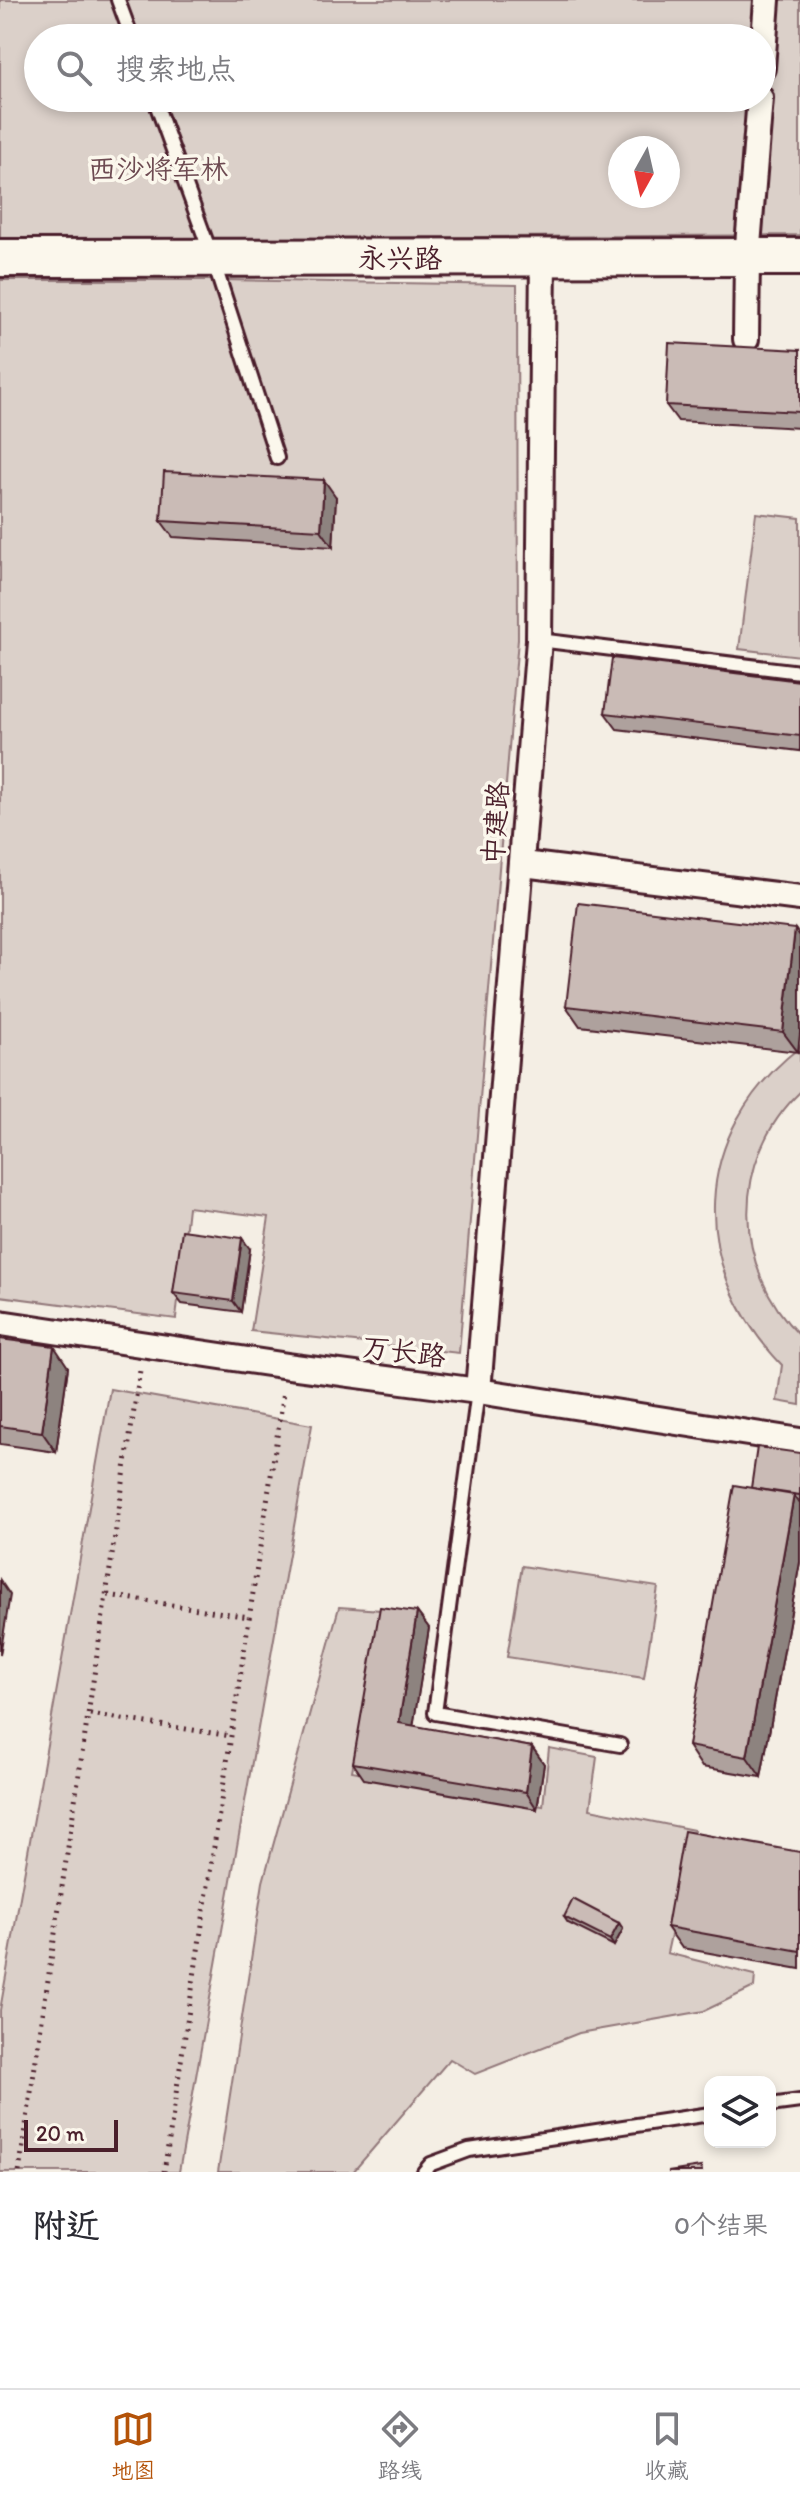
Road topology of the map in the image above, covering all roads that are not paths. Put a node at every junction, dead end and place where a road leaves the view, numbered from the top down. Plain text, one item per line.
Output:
1 (118, 0) edge
2 (767, 0) edge
3 (127, 24) edge
4 (765, 24) edge
5 (159, 112) edge
6 (759, 112) edge
7 (212, 257) junction
8 (800, 257) edge
9 (0, 258) edge
10 (747, 258) junction
11 (543, 259) junction
12 (746, 339) dead end
13 (277, 458) dead end
14 (539, 640) junction
15 (800, 672) edge
16 (523, 864) junction
17 (800, 898) edge
18 (0, 1323) edge
19 (478, 1391) junction
20 (800, 1441) edge
21 (620, 1745) dead end
22 (800, 2101) edge
23 (776, 2104) edge
24 (704, 2115) edge
25 (424, 2172) edge

1 - 3 lane
2 - 4 street
5 - 7 lane
6 - 10 street
7 - 9 main road, 永兴路
7 - 11 main road, 永兴路
7 - 13 lane
8 - 10 main road, 永兴路
10 - 11 main road, 永兴路
10 - 12 street
11 - 14 street, 中建路
14 - 15 lane
14 - 16 street, 中建路
16 - 17 street
16 - 19 street, 中建路
18 - 19 street, 万长路
19 - 20 street, 万长路
19 - 21 lane
22 - 23 lane
24 - 25 lane

